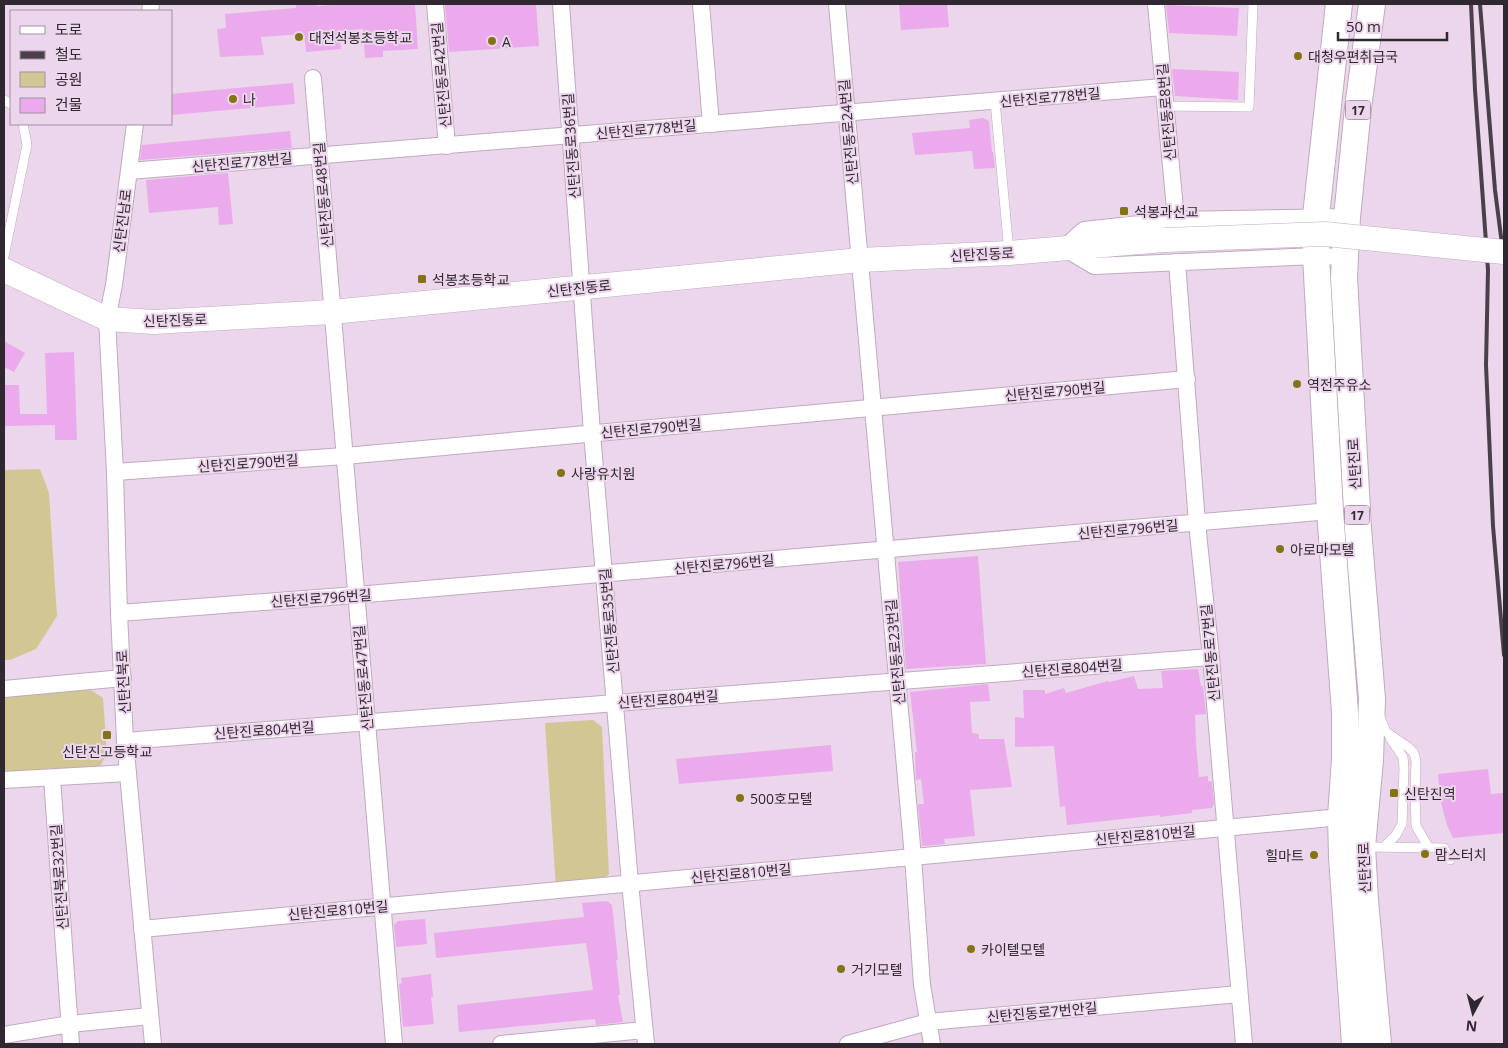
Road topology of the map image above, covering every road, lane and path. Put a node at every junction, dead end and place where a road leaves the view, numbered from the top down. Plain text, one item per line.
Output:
1 (435, 4) edge
2 (561, 4) edge
3 (701, 4) edge
4 (837, 4) edge
5 (1156, 4) edge
6 (1253, 4) edge
7 (1339, 4) edge
8 (1372, 4) edge
9 (1336, 35) junction
10 (313, 78) dead end
11 (1361, 86) junction
12 (1163, 87) junction
13 (994, 101) junction
14 (1165, 106) junction
15 (847, 113) junction
16 (711, 124) junction
17 (23, 125) edge
18 (135, 125) edge
19 (571, 136) junction
20 (447, 146) junction
21 (319, 156) junction
22 (128, 172) junction
23 (1316, 216) junction
24 (1347, 217) junction
25 (1170, 230) junction
26 (1064, 248) junction
27 (1504, 252) edge
28 (1009, 253) junction
29 (4, 256) edge
30 (1316, 256) junction
31 (1345, 257) junction
32 (860, 260) junction
33 (1177, 262) junction
34 (4, 270) edge
35 (582, 288) junction
36 (332, 312) junction
37 (107, 319) junction
38 (1187, 379) junction
39 (872, 408) junction
40 (592, 433) junction
41 (345, 456) junction
42 (115, 472) junction
43 (1330, 512) junction
44 (1197, 523) junction
45 (886, 550) junction
46 (605, 574) junction
47 (356, 596) junction
48 (119, 613) junction
49 (1210, 657) junction
50 (123, 678) junction
51 (897, 681) junction
52 (4, 689) edge
53 (1372, 699) junction
54 (616, 703) junction
55 (367, 722) junction
56 (1386, 732) junction
57 (125, 741) junction
58 (128, 773) junction
59 (52, 778) junction
60 (4, 780) edge
61 (1341, 817) junction
62 (1225, 828) junction
63 (1373, 847) junction
64 (1429, 848) junction
65 (913, 857) junction
66 (1450, 860) dead end
67 (630, 883) junction
68 (383, 906) junction
69 (142, 929) junction
70 (1239, 994) junction
71 (150, 1016) junction
72 (928, 1022) junction
73 (70, 1024) junction
74 (4, 1035) edge
75 (645, 1037) edge
76 (71, 1044) edge
77 (153, 1044) edge
78 (394, 1044) edge
79 (501, 1044) edge
80 (848, 1044) edge
81 (932, 1044) edge
82 (1244, 1044) edge
83 (1355, 1044) edge
84 (1378, 1044) edge

1 - 20 street, 신탄진동로42번길
2 - 19 street, 신탄진동로36번길
3 - 16 street
4 - 15 street, 신탄진동로24번길
5 - 12 street, 신탄진동로8번길
6 - 14 lane
7 - 9 main road, 신탄진로 / 17
8 - 11 main road, 신탄진로 / 17
9 - 11 main road
9 - 23 main road, 신탄진로 / 17
10 - 21 street, 신탄진동로48번길
11 - 24 main road, 신탄진로 / 17
12 - 13 street, 신탄진로778번길
12 - 14 street, 신탄진동로8번길
13 - 15 street, 신탄진로778번길
13 - 28 lane
14 - 25 street, 신탄진동로8번길
15 - 16 street, 신탄진로778번길
15 - 32 street, 신탄진동로24번길
16 - 19 street, 신탄진로778번길
17 - 29 lane
18 - 22 street, 신탄진남로
19 - 20 street, 신탄진로778번길
19 - 35 street, 신탄진동로36번길
20 - 21 street, 신탄진로778번길
21 - 22 street, 신탄진로778번길
21 - 36 street, 신탄진동로48번길
22 - 37 street, 신탄진남로
23 - 24 street
23 - 25 street
23 - 30 main road, 신탄진로 / 17
24 - 31 main road, 신탄진로 / 17
25 - 26 main road, 신탄진동로
25 - 27 main road, 신탄진동로, bridge
26 - 28 main road, 신탄진동로
26 - 33 street
28 - 32 main road, 신탄진동로
30 - 31 street
30 - 33 street
30 - 43 main road, 신탄진로 / 17
31 - 53 main road, 신탄진로 / 17
32 - 35 main road, 신탄진동로
32 - 39 street, 신탄진동로23번길
33 - 38 street, 신탄진동로7번길
34 - 37 main road, 신탄진동로
35 - 36 main road, 신탄진동로
35 - 40 street, 신탄진동로35번길
36 - 37 main road, 신탄진동로
36 - 41 street, 신탄진동로47번길
37 - 42 street, 신탄진북로
38 - 39 street, 신탄진로790번길
38 - 44 street, 신탄진동로7번길
39 - 40 street, 신탄진로790번길
39 - 45 street, 신탄진동로23번길
40 - 41 street, 신탄진로790번길
40 - 46 street, 신탄진동로35번길
41 - 42 street, 신탄진로790번길
41 - 47 street, 신탄진동로47번길
42 - 48 street, 신탄진북로
43 - 44 street, 신탄진로796번길
43 - 61 main road, 신탄진로 / 17
44 - 45 street, 신탄진로796번길
44 - 49 street, 신탄진동로7번길
45 - 46 street, 신탄진로796번길
45 - 51 street, 신탄진동로23번길
46 - 47 street, 신탄진로796번길
46 - 54 street, 신탄진동로35번길
47 - 48 street, 신탄진로796번길
47 - 55 street, 신탄진동로47번길
48 - 50 street, 신탄진북로
49 - 51 street, 신탄진로804번길
49 - 62 street, 신탄진동로7번길
50 - 52 street
50 - 57 street, 신탄진북로
51 - 54 street, 신탄진로804번길
51 - 65 street, 신탄진동로23번길
53 - 56 lane
53 - 63 main road, 신탄진로 / 17
54 - 55 street, 신탄진로804번길
54 - 67 street, 신탄진동로35번길
55 - 57 street, 신탄진로804번길
55 - 68 street, 신탄진동로47번길
56 - 63 lane
56 - 64 lane
57 - 58 street, 신탄진북로
58 - 59 street
58 - 69 street, 신탄진북로
59 - 60 street
59 - 73 street, 신탄진북로32번길
61 - 62 street, 신탄진로810번길
61 - 83 main road, 신탄진로 / 17
62 - 65 street, 신탄진로810번길
62 - 70 street, 신탄진동로7번길
63 - 64 lane
63 - 84 main road, 신탄진로 / 17
64 - 66 lane
65 - 67 street, 신탄진로810번길
65 - 72 street, 신탄진동로23번길
67 - 68 street, 신탄진로810번길
67 - 75 street, 신탄진동로35번길
68 - 69 street, 신탄진로810번길
68 - 78 street, 신탄진동로47번길
69 - 71 street, 신탄진북로
70 - 72 street, 신탄진동로7번안길
70 - 82 street, 신탄진동로7번길
71 - 73 street
71 - 77 street, 신탄진북로
72 - 80 street, 신탄진동로7번안길
72 - 81 street, 신탄진동로23번길
73 - 74 street
73 - 76 street, 신탄진북로32번길
75 - 79 street

